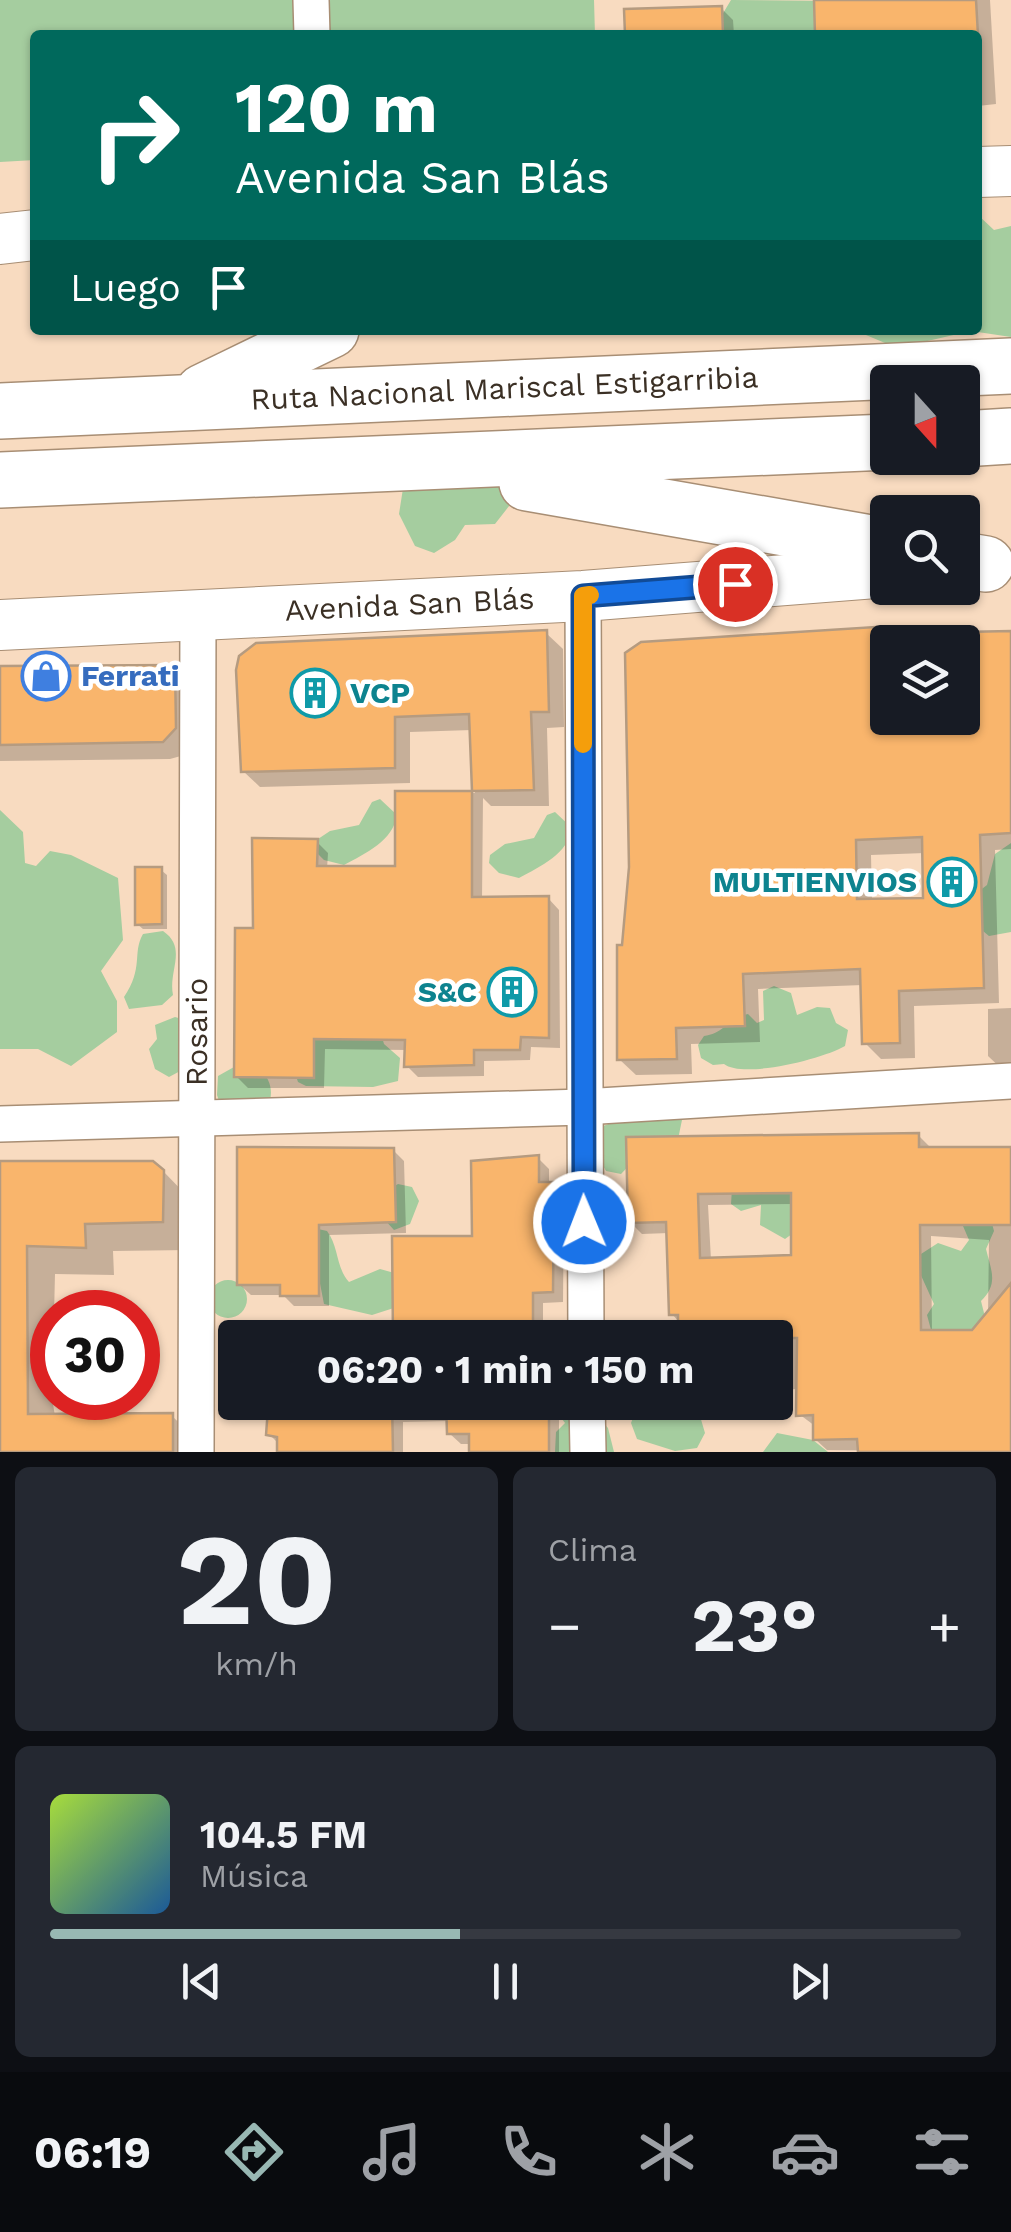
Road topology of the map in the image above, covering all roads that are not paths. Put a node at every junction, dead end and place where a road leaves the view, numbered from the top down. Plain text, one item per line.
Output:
1 (311, 0) edge
2 (312, 30) edge
3 (1011, 171) edge
4 (982, 172) edge
5 (0, 203) edge
6 (30, 204) edge
7 (30, 235) edge
8 (0, 239) edge
9 (320, 335) edge
10 (1011, 366) edge
11 (181, 403) junction
12 (0, 411) edge
13 (1011, 436) edge
14 (980, 438) edge
15 (870, 443) edge
16 (421, 466) junction
17 (0, 480) edge
18 (870, 543) edge
19 (870, 573) edge
20 (583, 596) junction
21 (0, 608) edge
22 (198, 612) junction
23 (53, 620) junction
24 (0, 625) edge
25 (1011, 1082) edge
26 (582, 1107) junction
27 (198, 1116) junction
28 (0, 1124) edge
29 (586, 1320) edge
30 (587, 1420) edge
31 (196, 1452) edge
32 (588, 1452) edge

1 - 2 street
3 - 4 street
5 - 6 street
7 - 8 street
9 - 11 highway
10 - 11 highway, Ruta Nacional Mariscal Estigarribia
11 - 12 highway, Ruta Nacional Mariscal Estigarribia
13 - 14 highway
15 - 16 highway
16 - 17 highway
16 - 18 highway
19 - 20 street, Avenida San Blás
20 - 22 street, Avenida San Blás
20 - 26 street
21 - 23 street, Avenida San Blás
22 - 23 street, Avenida San Blás
22 - 27 street, Rosario
23 - 24 street, Avenida San Blás
25 - 26 street
26 - 27 street
26 - 29 street
27 - 28 street
27 - 31 street, Rosario
30 - 32 street

